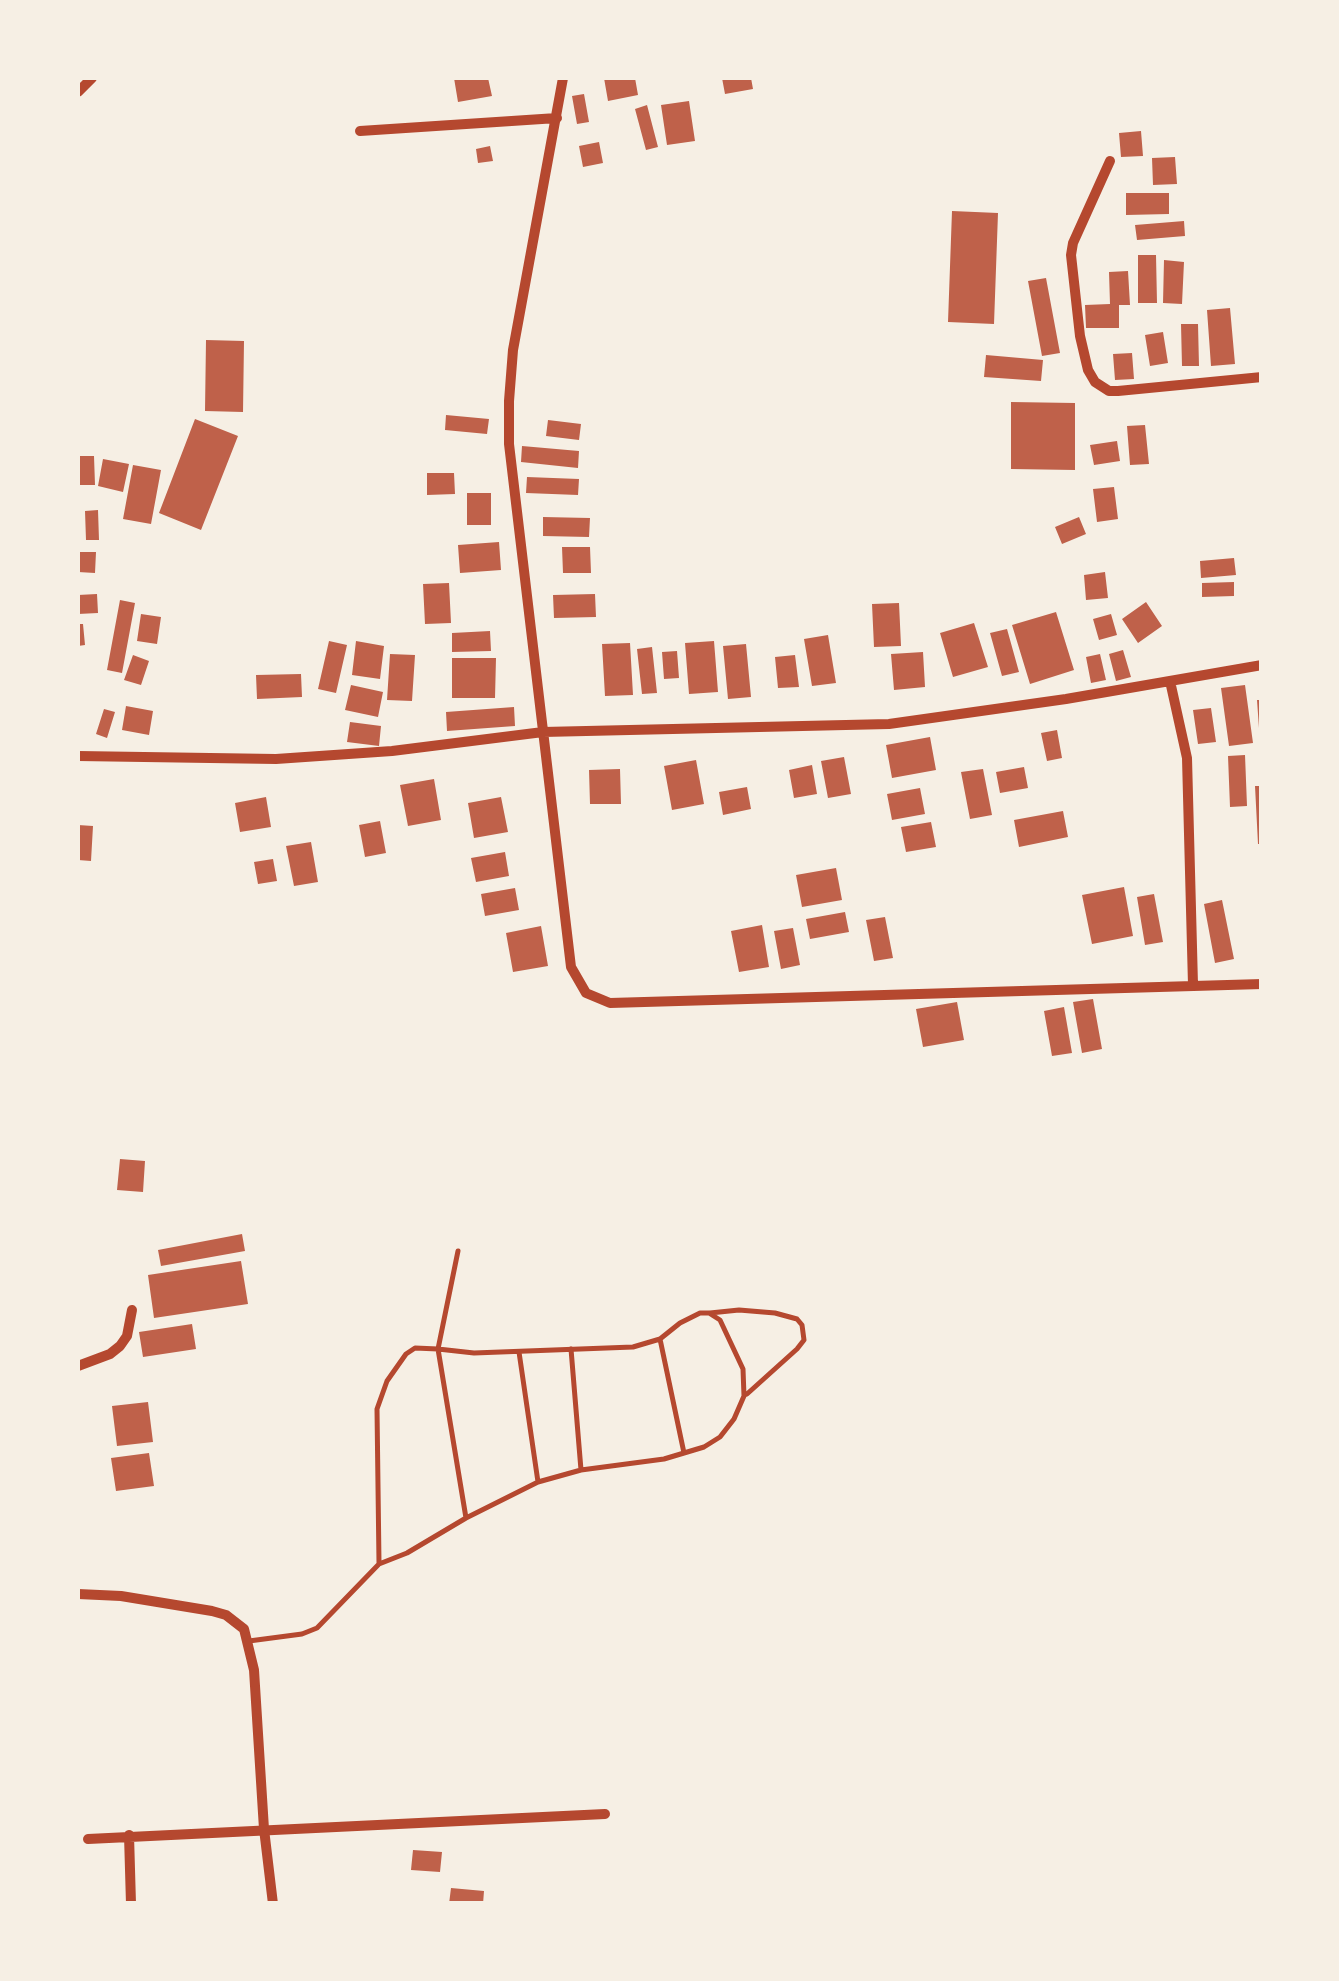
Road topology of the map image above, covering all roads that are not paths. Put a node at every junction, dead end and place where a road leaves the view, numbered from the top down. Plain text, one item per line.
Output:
1 (92, 78) edge
2 (563, 78) edge
3 (78, 92) edge
4 (556, 118) junction
5 (360, 130) dead end
6 (1110, 161) dead end
7 (1262, 377) edge
8 (1262, 665) edge
9 (1170, 681) junction
10 (542, 732) junction
11 (78, 756) edge
12 (1262, 984) edge
13 (1193, 986) junction
14 (458, 1251) dead end
15 (132, 1310) dead end
16 (709, 1313) junction
17 (660, 1339) junction
18 (438, 1349) junction
19 (571, 1349) junction
20 (519, 1350) junction
21 (78, 1366) edge
22 (744, 1396) junction
23 (684, 1453) junction
24 (582, 1470) junction
25 (538, 1482) junction
26 (466, 1518) junction
27 (379, 1564) junction
28 (78, 1594) edge
29 (249, 1642) junction
30 (606, 1814) dead end
31 (264, 1829) junction
32 (129, 1835) junction
33 (88, 1839) dead end
34 (130, 1904) edge
35 (273, 1904) edge

1 - 3 street
2 - 4 street
4 - 5 street
4 - 10 street
6 - 7 street
8 - 9 street
9 - 10 street
9 - 13 street
10 - 11 street
10 - 13 street
12 - 13 street
14 - 18 lane
15 - 21 street
16 - 17 lane
16 - 22 lane
16 - 22 lane
17 - 19 lane
17 - 23 lane
18 - 20 lane
18 - 26 lane
18 - 27 lane
19 - 20 lane
19 - 24 lane
20 - 25 lane
22 - 23 lane
23 - 24 lane
24 - 25 lane
25 - 26 lane
26 - 27 lane
27 - 29 lane
28 - 29 street
29 - 31 street
30 - 31 street
31 - 32 street
31 - 35 street
32 - 33 street
32 - 34 street

